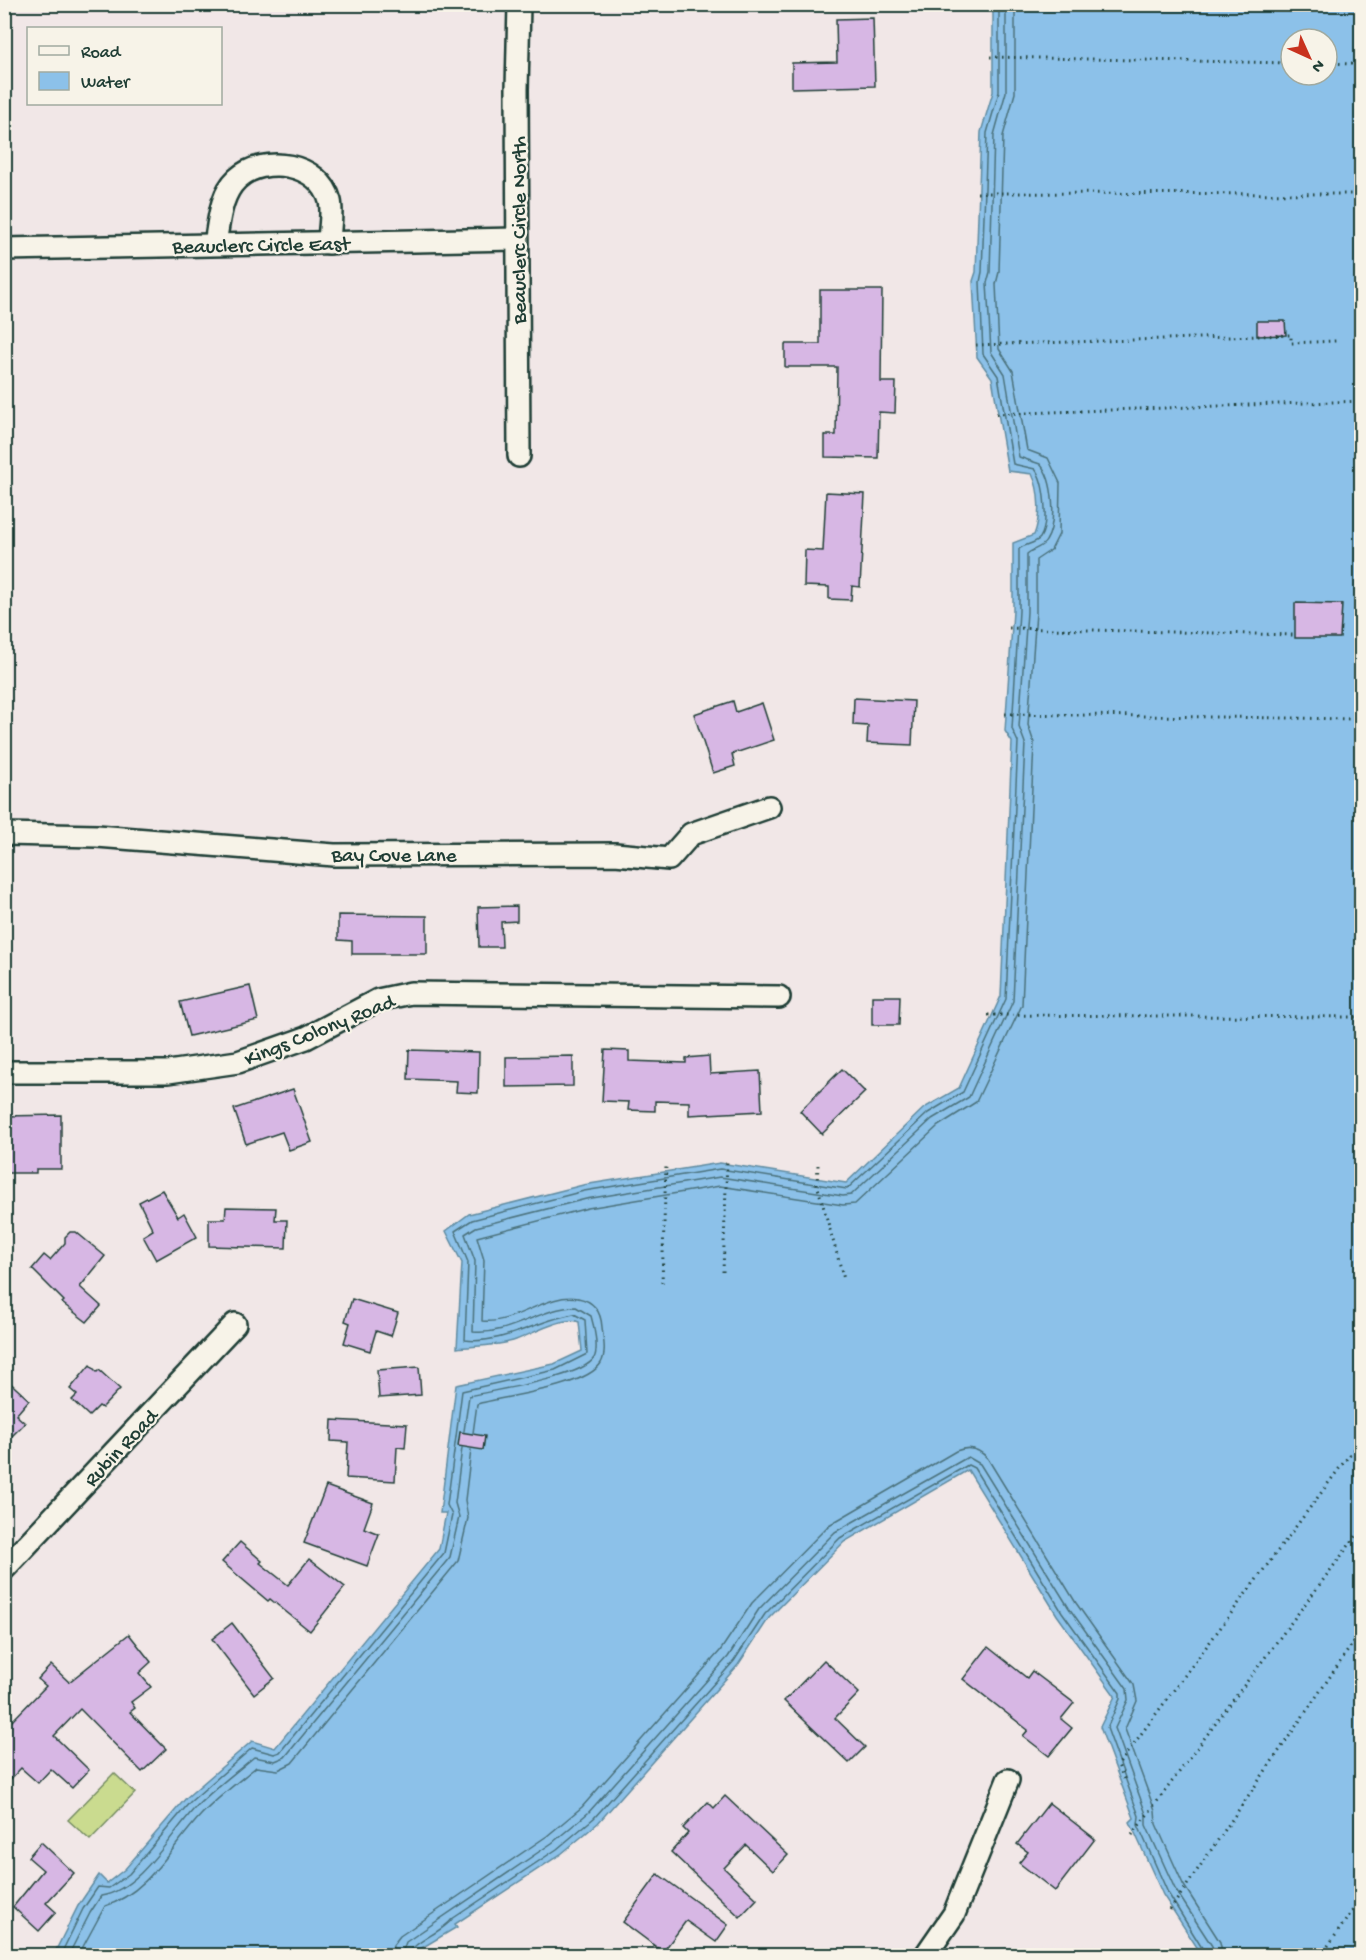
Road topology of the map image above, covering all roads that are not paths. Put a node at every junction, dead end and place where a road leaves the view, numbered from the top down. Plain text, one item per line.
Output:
1 (519, 4) edge
2 (517, 239) junction
3 (329, 243) junction
4 (215, 244) junction
5 (4, 249) edge
6 (519, 456) dead end
7 (769, 807) dead end
8 (4, 834) edge
9 (779, 997) dead end
10 (4, 1072) edge
11 (235, 1324) dead end
12 (4, 1569) edge
13 (1008, 1780) dead end
14 (925, 1956) edge

1 - 2 street, Beauclerc Circle North
2 - 3 street, Beauclerc Circle East
2 - 6 street, Beauclerc Circle North
3 - 4 street, Beauclerc Circle East
3 - 4 street
4 - 5 street, Beauclerc Circle East
7 - 8 street, Bay Cove Lane
9 - 10 street, Kings Colony Road
11 - 12 street, Rubin Road
13 - 14 street

